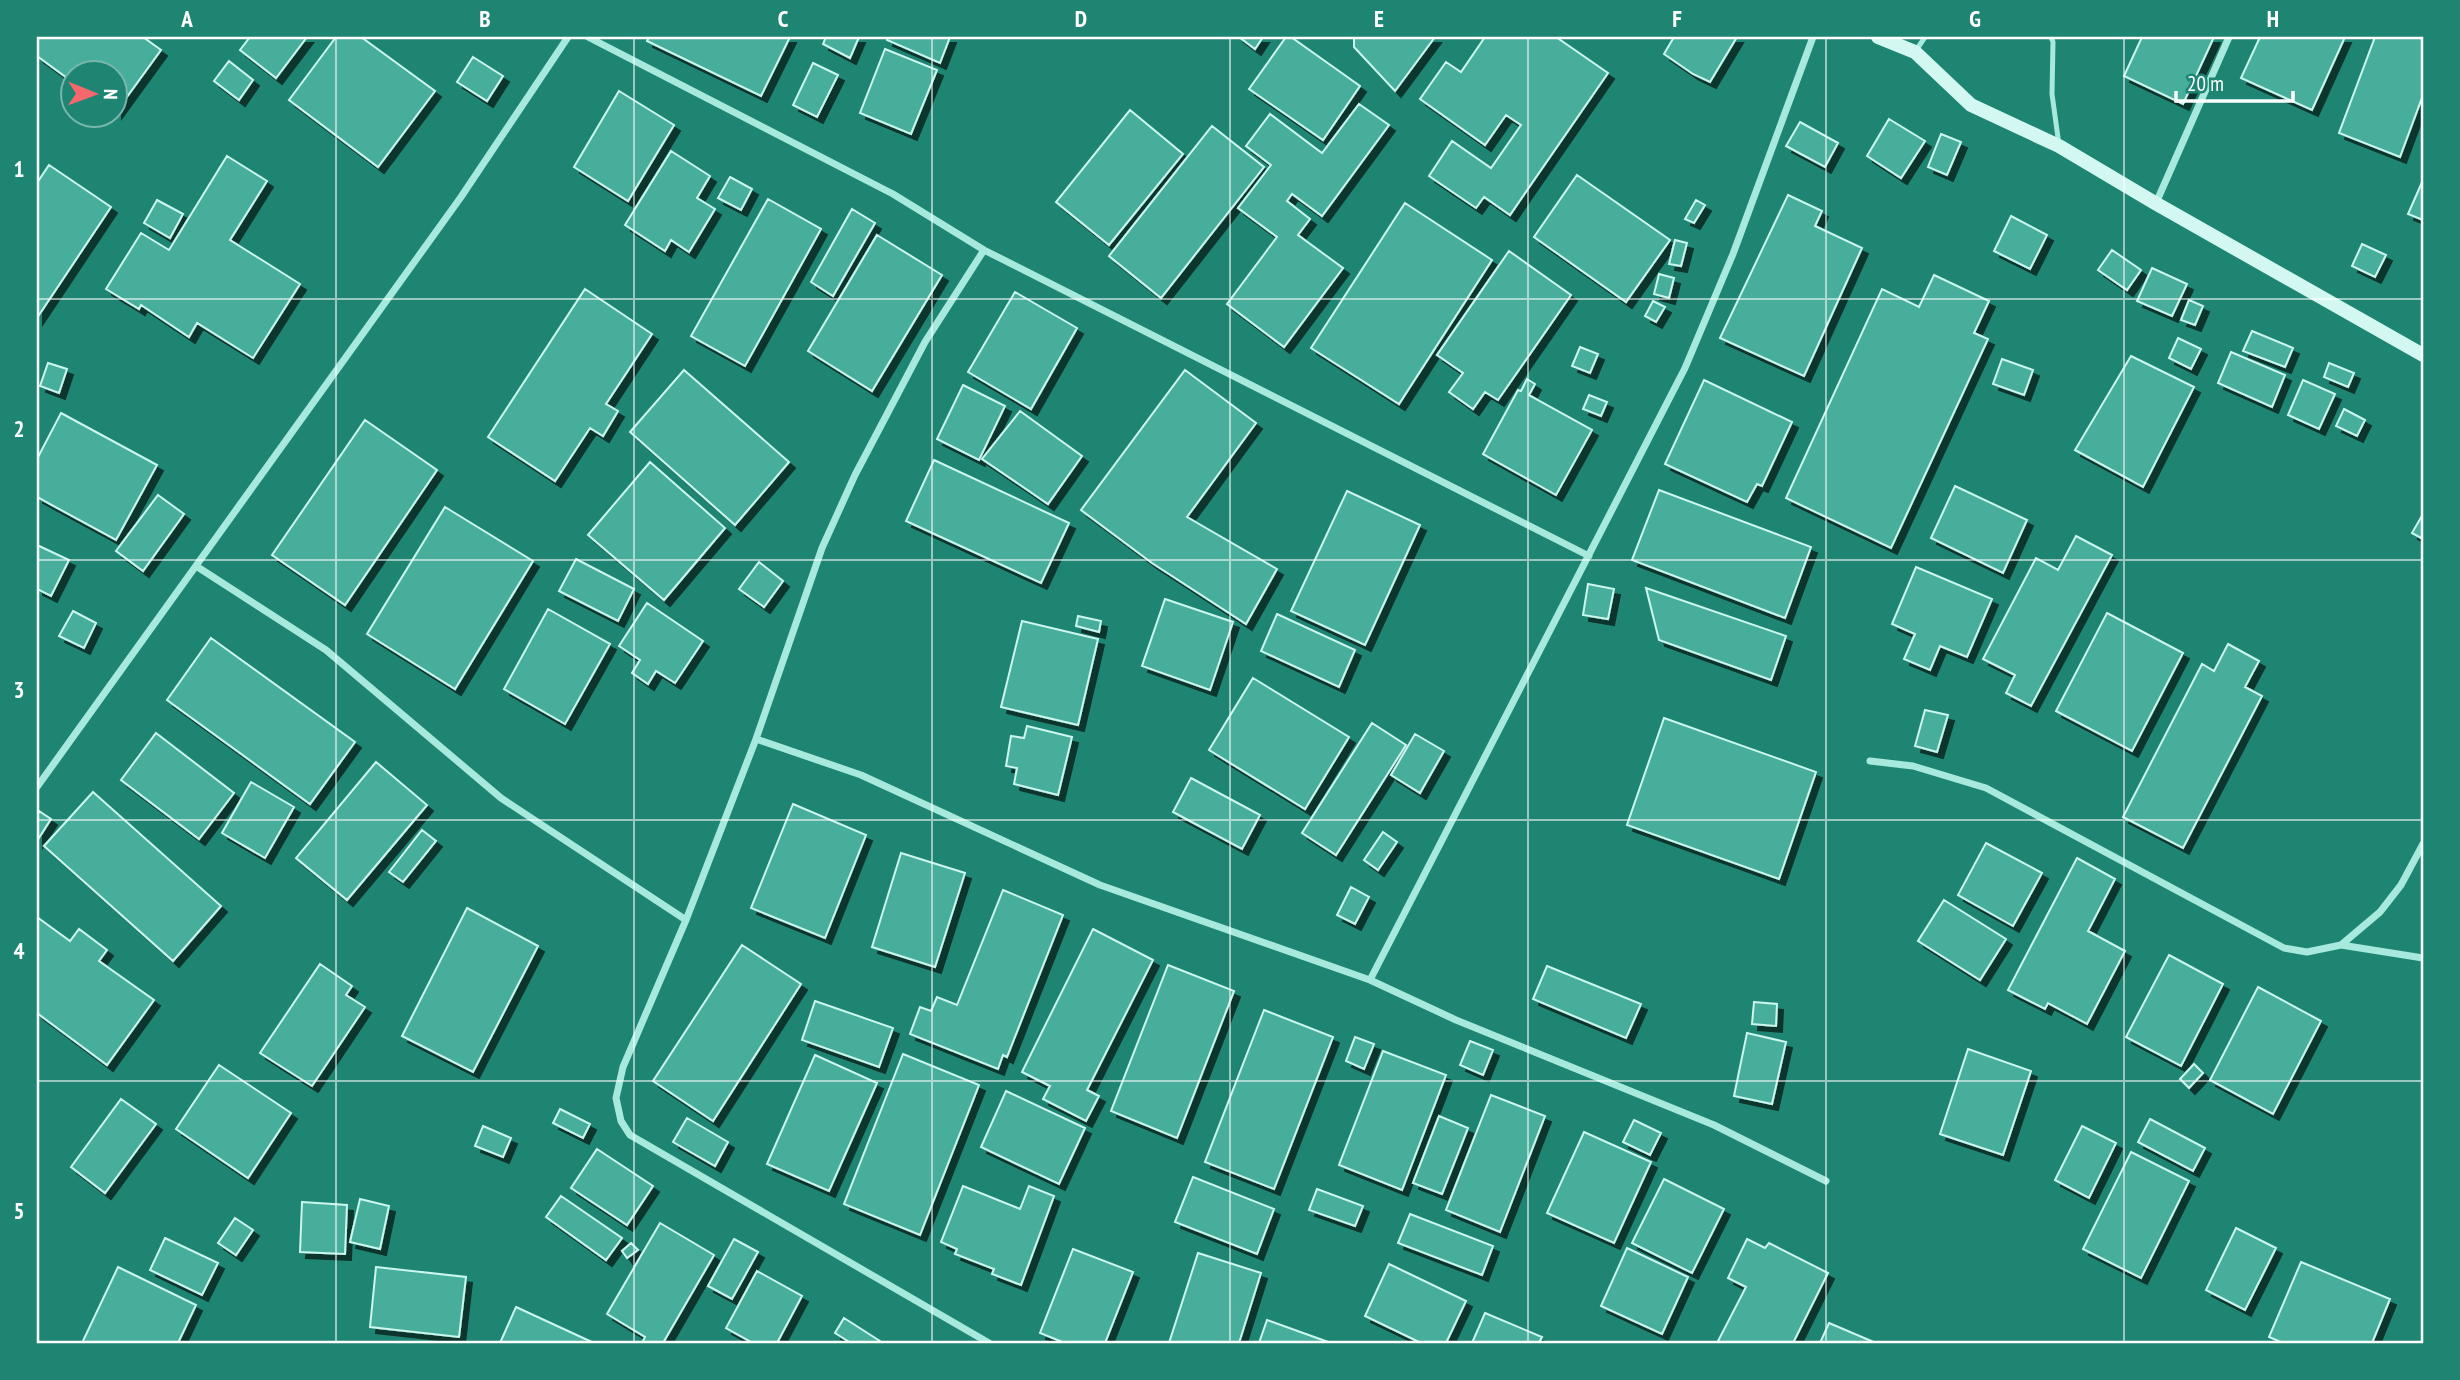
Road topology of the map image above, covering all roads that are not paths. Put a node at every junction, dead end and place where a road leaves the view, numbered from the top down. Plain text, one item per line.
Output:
1 (568, 37) edge
2 (588, 37) edge
3 (1813, 37) edge
4 (1878, 37) edge
5 (1925, 37) edge
6 (2051, 37) edge
7 (2229, 37) edge
8 (1915, 52) junction
9 (2059, 146) junction
10 (2155, 204) junction
11 (984, 250) junction
12 (2423, 355) edge
13 (1589, 556) junction
14 (196, 566) junction
15 (756, 739) junction
16 (1870, 761) dead end
17 (37, 787) edge
18 (2423, 844) edge
19 (686, 920) junction
20 (2341, 945) junction
21 (2423, 958) edge
22 (1370, 980) junction
23 (1826, 1181) dead end
24 (989, 1343) edge

1 - 14 street
2 - 11 street
3 - 13 street
4 - 8 main road
5 - 8 lane
6 - 9 lane
7 - 10 street
8 - 9 main road
9 - 10 main road
10 - 12 main road
11 - 13 street
11 - 15 street
13 - 22 street
14 - 17 street
14 - 19 street
15 - 19 street
15 - 22 street
16 - 20 street
18 - 20 street
19 - 24 street
20 - 21 street
22 - 23 street

